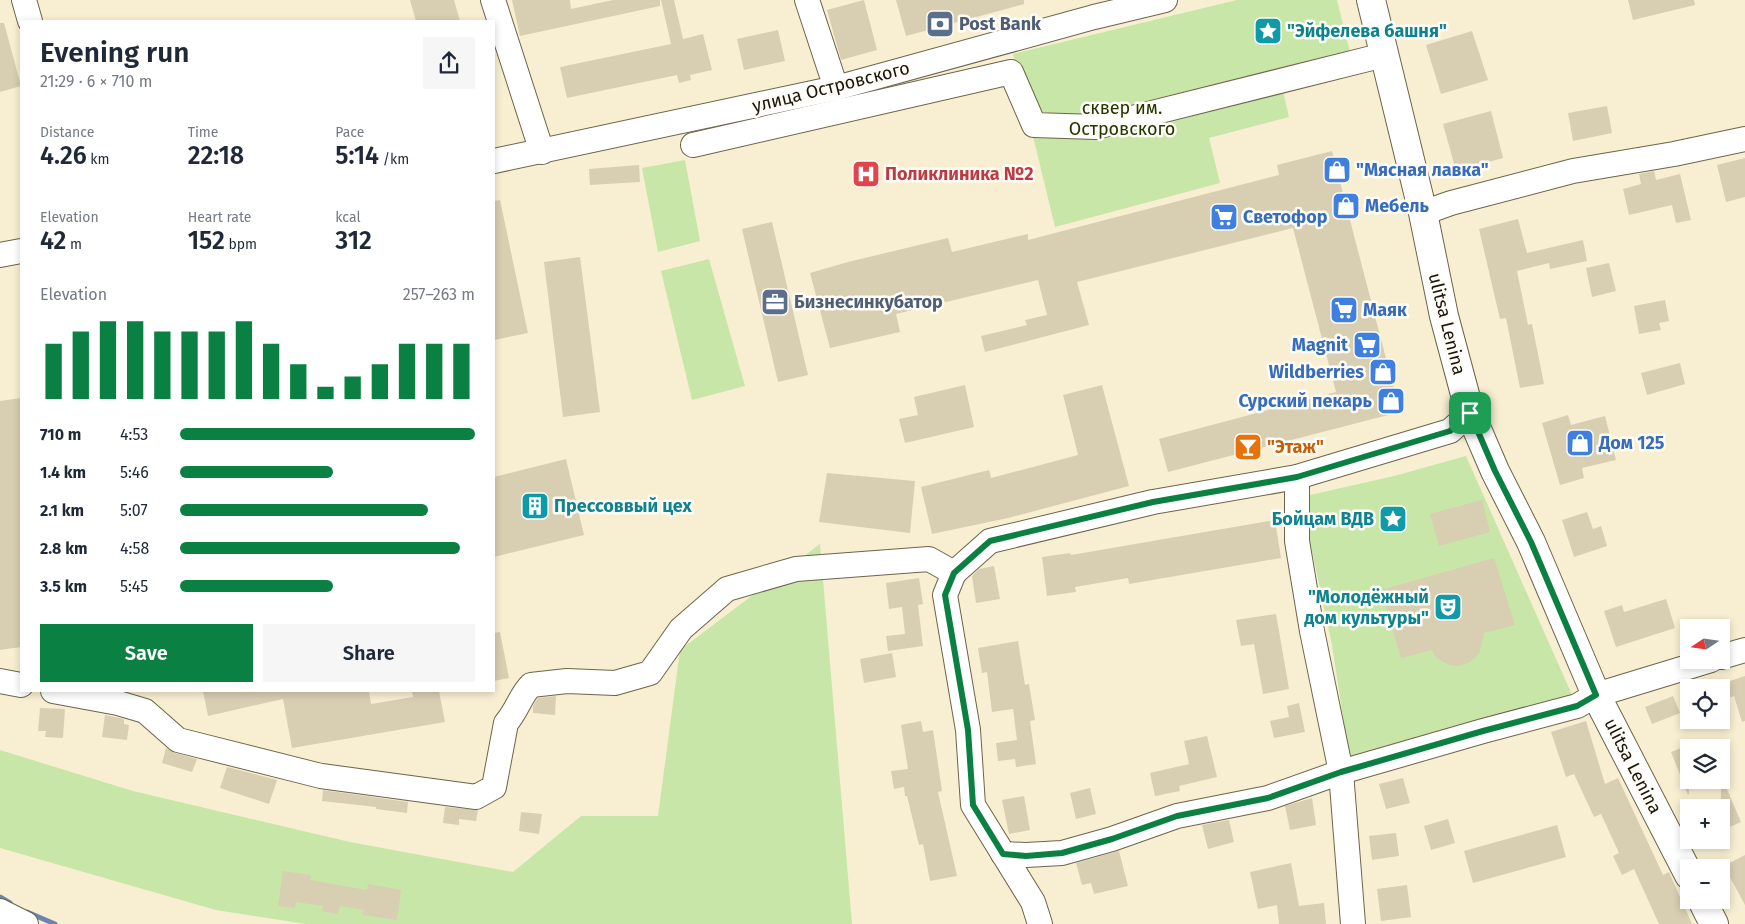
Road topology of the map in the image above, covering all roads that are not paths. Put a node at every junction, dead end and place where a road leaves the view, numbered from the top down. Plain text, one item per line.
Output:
1 (24, 0) edge
2 (493, 0) edge
3 (807, 0) edge
4 (1165, 0) edge
5 (1371, 0) edge
6 (1092, 9) edge
7 (30, 20) edge
8 (1384, 55) junction
9 (836, 88) junction
10 (1745, 139) edge
11 (693, 145) dead end
12 (542, 152) junction
13 (495, 161) edge
14 (1423, 213) junction
15 (20, 251) edge
16 (0, 254) edge
17 (1470, 413) junction
18 (1297, 477) junction
19 (954, 573) junction
20 (1745, 650) edge
21 (1730, 654) edge
22 (1681, 669) edge
23 (0, 682) edge
24 (20, 685) edge
25 (58, 692) edge
26 (1596, 695) junction
27 (1341, 772) junction
28 (1003, 854) junction
29 (1681, 859) edge
30 (1706, 909) edge
31 (0, 911) edge
32 (26, 924) edge
33 (1040, 924) edge
34 (1352, 924) edge
35 (1714, 924) edge

1 - 7 street
2 - 12 street
3 - 9 street
4 - 6 street, улица Островского
5 - 8 main road, ulitsa Lenina
6 - 9 street, улица Островского
8 - 11 street
8 - 14 main road, ulitsa Lenina
9 - 12 street, улица Островского
10 - 14 street
12 - 13 street, улица Островского
14 - 17 main road, ulitsa Lenina
15 - 16 street
17 - 18 street
17 - 26 main road, ulitsa Lenina
18 - 19 street
18 - 27 street
19 - 25 street
19 - 28 street
20 - 21 street
22 - 26 street
23 - 24 street
26 - 27 street
26 - 29 main road, ulitsa Lenina
27 - 28 street
27 - 34 street
28 - 33 street
30 - 35 main road
31 - 32 street

